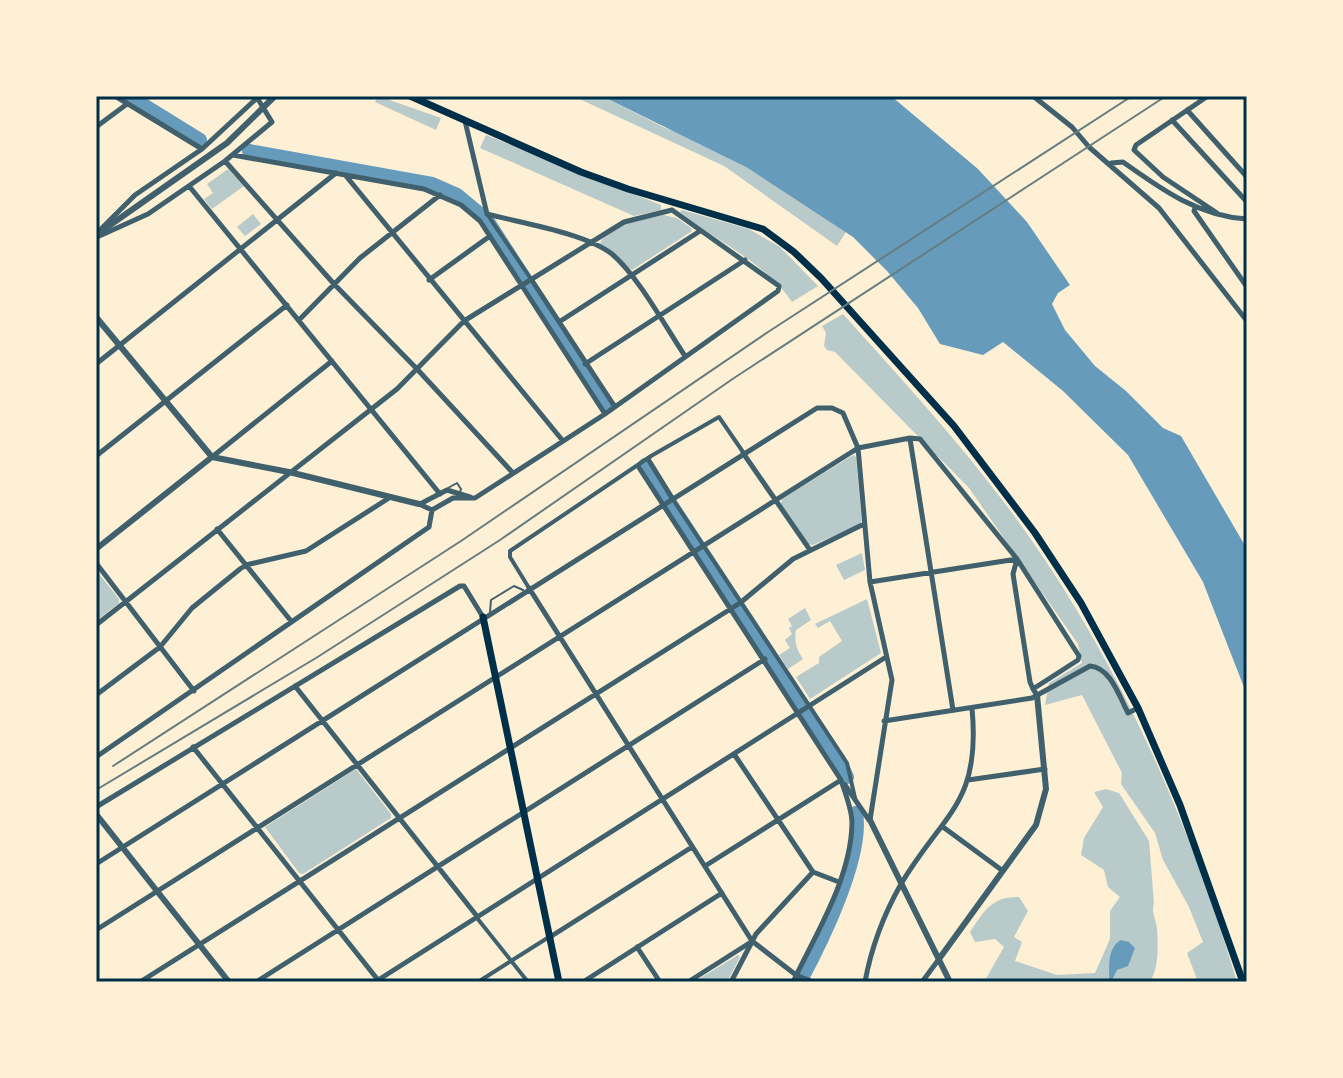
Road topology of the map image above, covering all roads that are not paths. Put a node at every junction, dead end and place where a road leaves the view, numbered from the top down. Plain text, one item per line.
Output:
1 (115, 96) edge
2 (275, 96) edge
3 (410, 96) edge
4 (1033, 96) edge
5 (1208, 96) edge
6 (257, 97) edge
7 (127, 103) junction
8 (1187, 110) junction
9 (1172, 120) junction
10 (465, 121) junction
11 (96, 127) edge
12 (202, 149) junction
13 (233, 155) junction
14 (225, 161) junction
15 (1111, 163) junction
16 (336, 173) junction
17 (346, 175) junction
18 (1247, 177) edge
19 (189, 186) junction
20 (440, 195) junction
21 (1247, 202) edge
22 (672, 206) junction
23 (1195, 208) junction
24 (1217, 213) junction
25 (487, 214) junction
26 (277, 220) junction
27 (1246, 220) edge
28 (480, 221) junction
29 (700, 231) junction
30 (391, 234) junction
31 (96, 235) edge
32 (490, 236) junction
33 (591, 242) junction
34 (240, 248) junction
35 (745, 260) junction
36 (630, 274) junction
37 (429, 280) junction
38 (527, 282) junction
39 (334, 284) junction
40 (1247, 287) edge
41 (287, 305) junction
42 (658, 316) junction
43 (96, 317) edge
44 (299, 320) junction
45 (464, 321) junction
46 (1247, 321) edge
47 (559, 322) junction
48 (120, 345) junction
49 (685, 356) junction
50 (332, 361) junction
51 (96, 364) edge
52 (585, 364) junction
53 (417, 369) junction
54 (165, 401) junction
55 (615, 407) junction
56 (371, 408) junction
57 (605, 414) junction
58 (910, 438) junction
59 (563, 441) junction
60 (858, 448) junction
61 (743, 453) junction
62 (96, 456) edge
63 (212, 457) junction
64 (648, 459) junction
65 (638, 466) junction
66 (289, 472) junction
67 (513, 473) junction
68 (442, 492) junction
69 (458, 495) junction
70 (389, 498) junction
71 (775, 500) junction
72 (668, 501) junction
73 (422, 506) junction
74 (432, 510) junction
75 (864, 524) junction
76 (217, 529) junction
77 (699, 547) junction
78 (96, 549) edge
79 (810, 550) junction
80 (1017, 559) junction
81 (96, 563) edge
82 (246, 565) junction
83 (929, 573) junction
84 (870, 582) junction
85 (526, 590) junction
86 (125, 602) junction
87 (737, 605) junction
88 (486, 615) junction
89 (291, 621) junction
90 (96, 625) edge
91 (559, 637) junction
92 (160, 647) junction
93 (886, 657) junction
94 (765, 659) junction
95 (496, 676) junction
96 (295, 686) junction
97 (194, 691) junction
98 (1035, 692) junction
99 (596, 694) junction
100 (96, 695) edge
101 (972, 708) junction
102 (1138, 708) junction
103 (806, 709) junction
104 (953, 710) junction
105 (322, 721) junction
106 (884, 721) junction
107 (628, 745) junction
108 (193, 747) junction
109 (511, 748) junction
110 (734, 754) junction
111 (96, 757) edge
112 (356, 765) junction
113 (1045, 769) junction
114 (841, 780) junction
115 (968, 780) junction
116 (224, 784) junction
117 (855, 799) junction
118 (663, 800) junction
119 (96, 807) edge
120 (524, 811) junction
121 (96, 814) edge
122 (398, 818) junction
123 (779, 819) junction
124 (870, 820) junction
125 (943, 826) junction
126 (258, 828) junction
127 (122, 847) junction
128 (692, 847) junction
129 (96, 864) edge
130 (705, 866) junction
131 (437, 867) junction
132 (1003, 871) junction
133 (813, 872) junction
134 (538, 878) junction
135 (301, 880) junction
136 (839, 882) junction
137 (901, 884) junction
138 (157, 891) junction
139 (722, 893) junction
140 (476, 915) junction
141 (338, 929) junction
142 (96, 930) edge
143 (549, 937) junction
144 (752, 941) junction
145 (199, 945) junction
146 (637, 947) junction
147 (939, 959) junction
148 (511, 961) junction
149 (800, 977) junction
150 (378, 981) edge
151 (140, 982) edge
152 (229, 982) edge
153 (256, 982) edge
154 (478, 982) edge
155 (528, 982) edge
156 (559, 982) edge
157 (583, 982) edge
158 (660, 982) edge
159 (688, 982) edge
160 (731, 982) edge
161 (793, 982) edge
162 (813, 982) edge
163 (865, 982) edge
164 (922, 982) edge
165 (950, 982) edge
166 (1243, 982) edge

1 - 7 street
2 - 31 street
3 - 10 main road
4 - 15 street
5 - 8 street
6 - 12 street
6 - 13 street
7 - 11 street
7 - 12 street
8 - 9 street
8 - 18 street
9 - 21 street
9 - 24 street
10 - 22 main road
10 - 25 street
12 - 31 street
13 - 14 street
13 - 16 street
14 - 19 street
14 - 26 street
15 - 23 street
15 - 46 street
16 - 17 street
16 - 26 street
17 - 20 street
17 - 30 street
19 - 31 street
19 - 34 street
20 - 28 street
20 - 30 street
22 - 29 street
22 - 33 street
22 - 102 main road
23 - 24 street
23 - 40 street
24 - 27 street
25 - 28 street
25 - 33 street
25 - 38 street
26 - 34 street
26 - 39 street
28 - 32 street
29 - 35 street
29 - 36 street
30 - 37 street
30 - 39 street
32 - 37 street
32 - 38 street
33 - 36 street
33 - 38 street
34 - 41 street
34 - 48 street
35 - 42 street
35 - 49 street
36 - 42 street
36 - 47 street
37 - 45 street
38 - 45 street
38 - 47 street
38 - 57 street
39 - 44 street
39 - 53 street
41 - 44 street
41 - 54 street
42 - 49 street
42 - 52 street
43 - 48 street
44 - 50 street
45 - 53 street
45 - 59 street
47 - 52 street
48 - 51 street
48 - 54 street
49 - 55 street
50 - 56 street
50 - 63 street
52 - 55 street
53 - 56 street
53 - 67 street
54 - 62 street
54 - 63 street
55 - 57 street
56 - 66 street
56 - 68 street
57 - 59 street
58 - 60 street
58 - 80 street
58 - 83 street
59 - 67 street
60 - 61 street
60 - 71 street
60 - 75 street
61 - 64 street
61 - 71 street
61 - 72 street
63 - 66 street
63 - 78 street
64 - 65 street
64 - 72 street
65 - 72 street
65 - 85 street
66 - 70 street
66 - 76 street
67 - 69 street
68 - 69 street
68 - 73 street
69 - 74 street
70 - 73 street
70 - 82 street
71 - 77 street
71 - 79 street
72 - 77 street
72 - 77 street
72 - 85 street
73 - 74 street
74 - 89 street
75 - 79 street
75 - 84 street
76 - 82 street
76 - 86 street
77 - 87 street
77 - 87 street
77 - 91 street
79 - 87 street
80 - 83 street
80 - 98 street
80 - 98 street
81 - 86 street
82 - 89 street
82 - 92 street
83 - 84 street
83 - 104 street
84 - 93 street
85 - 88 street
85 - 91 street
86 - 90 street
86 - 92 street
87 - 94 street
87 - 99 street
87 - 103 street
88 - 95 main road
88 - 96 street
88 - 105 street
89 - 97 street
91 - 95 street
91 - 99 street
92 - 97 street
92 - 100 street
93 - 103 street
93 - 106 street
94 - 103 street
94 - 107 street
95 - 109 main road
95 - 112 street
96 - 105 street
96 - 108 street
97 - 111 street
98 - 101 street
98 - 102 street
98 - 113 street
99 - 107 street
99 - 109 street
101 - 104 street
101 - 115 street
102 - 166 main road
103 - 110 street
103 - 114 street
103 - 117 street
104 - 106 street
105 - 112 street
105 - 116 street
106 - 124 street
107 - 118 street
107 - 120 street
108 - 116 street
108 - 119 street
109 - 120 main road
109 - 122 street
110 - 118 street
110 - 123 street
112 - 122 street
112 - 126 street
113 - 115 street
113 - 132 street
114 - 117 street
114 - 123 street
114 - 136 street
115 - 125 street
116 - 126 street
116 - 127 street
117 - 124 street
118 - 128 street
118 - 134 street
120 - 131 street
120 - 134 main road
121 - 127 street
122 - 131 street
122 - 135 street
123 - 130 street
123 - 133 street
124 - 137 street
125 - 132 street
125 - 137 street
126 - 135 street
126 - 138 street
127 - 129 street
127 - 138 street
128 - 130 street
128 - 143 street
130 - 139 street
131 - 140 street
131 - 141 street
132 - 147 street
133 - 136 street
133 - 144 street
134 - 140 street
134 - 143 main road
135 - 141 street
135 - 145 street
136 - 149 street
137 - 147 street
137 - 163 street
138 - 142 street
138 - 145 street
139 - 144 street
139 - 146 street
140 - 148 street
140 - 150 street
141 - 150 street
141 - 153 street
143 - 148 street
143 - 156 main road
144 - 149 street
144 - 159 street
144 - 160 street
145 - 151 street
145 - 152 street
146 - 157 street
146 - 158 street
147 - 164 street
147 - 165 street
148 - 154 street
148 - 155 street
149 - 161 street
149 - 162 street

